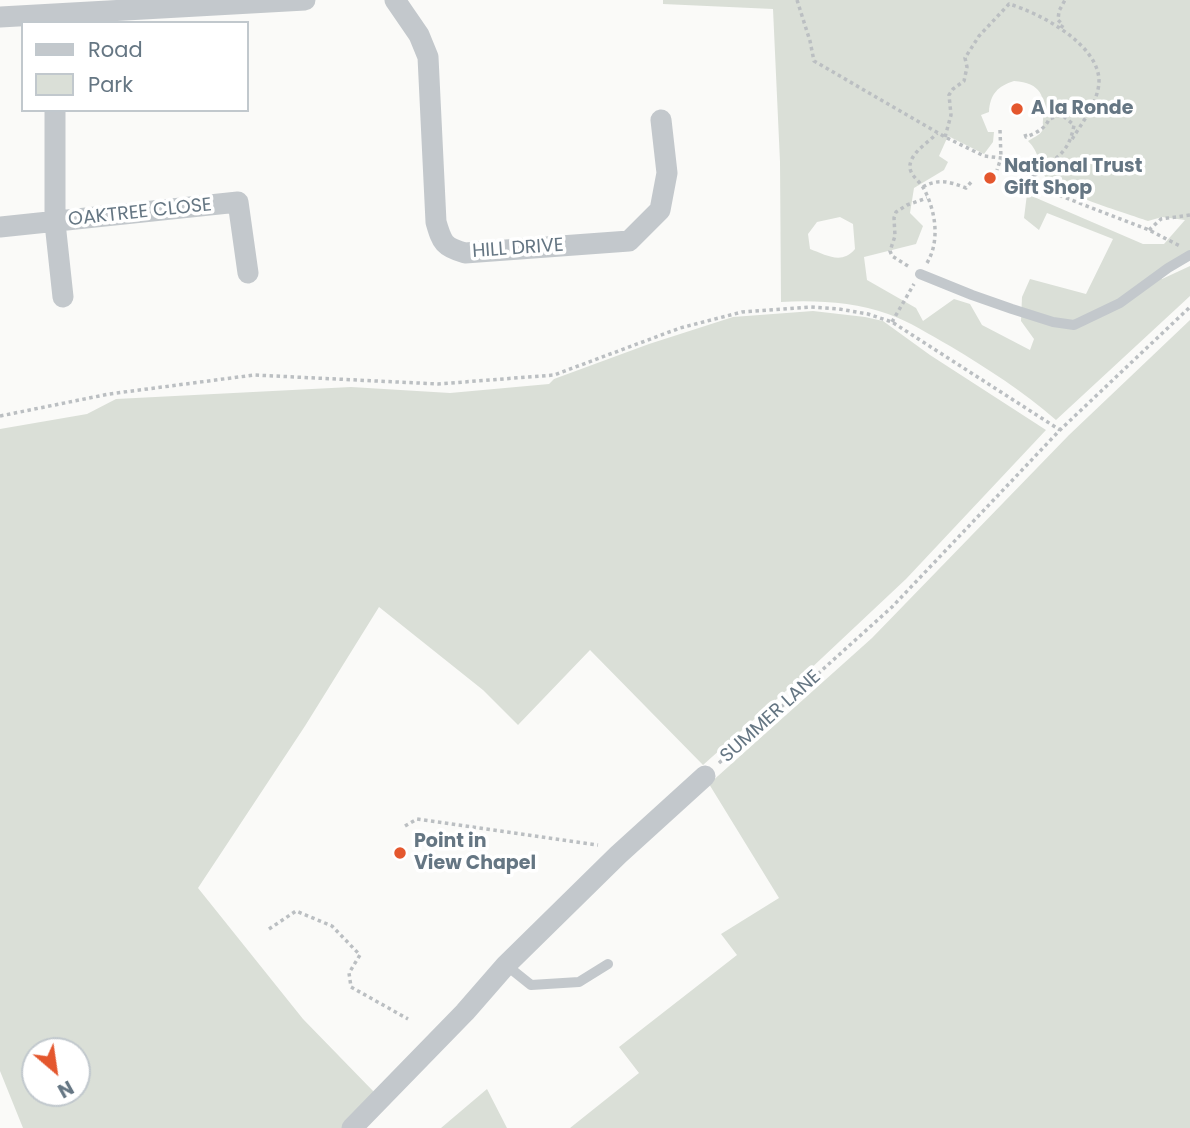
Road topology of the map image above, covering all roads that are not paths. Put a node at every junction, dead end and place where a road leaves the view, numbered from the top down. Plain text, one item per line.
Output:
1 (305, 0) edge
2 (395, 0) edge
3 (0, 17) edge
4 (55, 18) edge
5 (55, 112) edge
6 (661, 120) dead end
7 (55, 223) junction
8 (0, 227) edge
9 (1190, 253) edge
10 (248, 272) dead end
11 (921, 272) road end
12 (63, 297) dead end
13 (705, 776) road end
14 (608, 964) dead end
15 (506, 965) junction
16 (352, 1128) edge

1 - 4 street
2 - 6 street, HILL DRIVE
3 - 4 street
5 - 7 street
7 - 8 street
7 - 10 street, OAKTREE CLOSE
7 - 12 street
9 - 11 lane
13 - 15 street, SUMMER LANE
14 - 15 lane
15 - 16 street, SUMMER LANE

